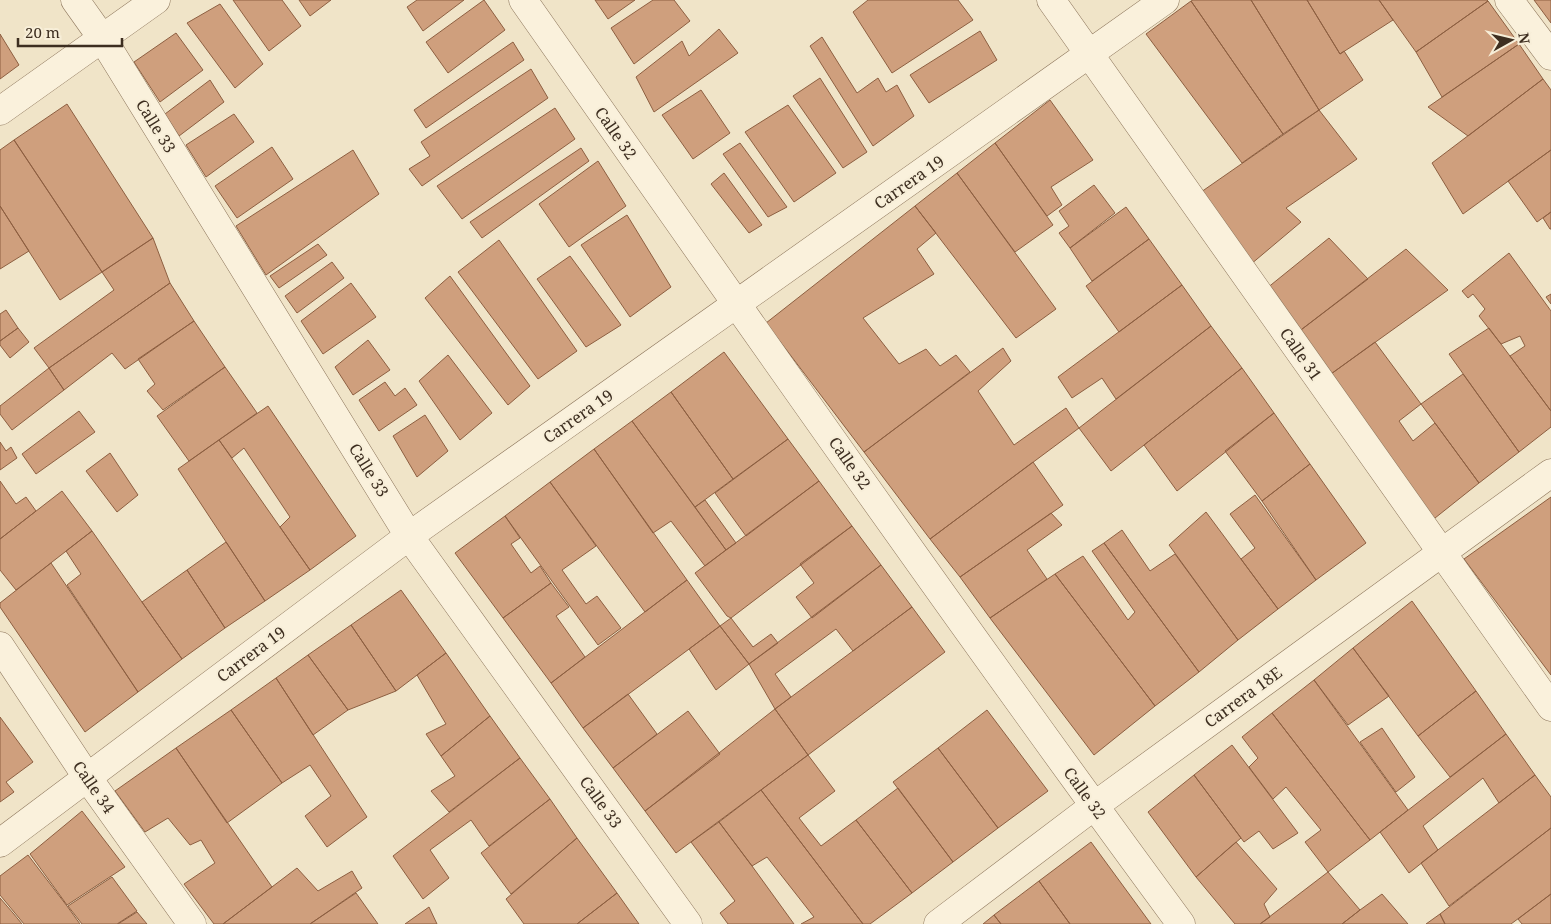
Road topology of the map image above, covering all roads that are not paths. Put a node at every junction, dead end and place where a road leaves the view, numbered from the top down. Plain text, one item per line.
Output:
1 (75, 0) edge
2 (156, 0) edge
3 (524, 0) edge
4 (1051, 0) edge
5 (1165, 0) edge
6 (1509, 0) edge
7 (102, 38) junction
8 (1088, 54) junction
9 (1551, 56) edge
10 (0, 111) edge
11 (736, 304) junction
12 (1551, 473) edge
13 (409, 536) junction
14 (1442, 553) junction
15 (0, 646) edge
16 (1551, 707) edge
17 (87, 778) junction
18 (1094, 806) junction
19 (0, 843) edge
20 (192, 924) edge
21 (688, 924) edge
22 (938, 924) edge
23 (1181, 924) edge

1 - 7 street, Calle 33
2 - 7 street
3 - 11 street, Calle 32
4 - 8 street, Calle 31
5 - 8 street, Carrera 19
6 - 9 street
7 - 10 street
7 - 13 street, Calle 33
8 - 11 street, Carrera 19
8 - 14 street, Calle 31
11 - 13 street, Carrera 19
11 - 18 street, Calle 32
12 - 14 street, Carrera 18E
13 - 17 street, Carrera 19
13 - 21 street, Calle 33
14 - 16 street, Calle 31
14 - 18 street, Carrera 18E
15 - 17 street, Calle 34
17 - 19 street, Carrera 19
17 - 20 street, Calle 34
18 - 22 street, Carrera 18E
18 - 23 street, Calle 32

